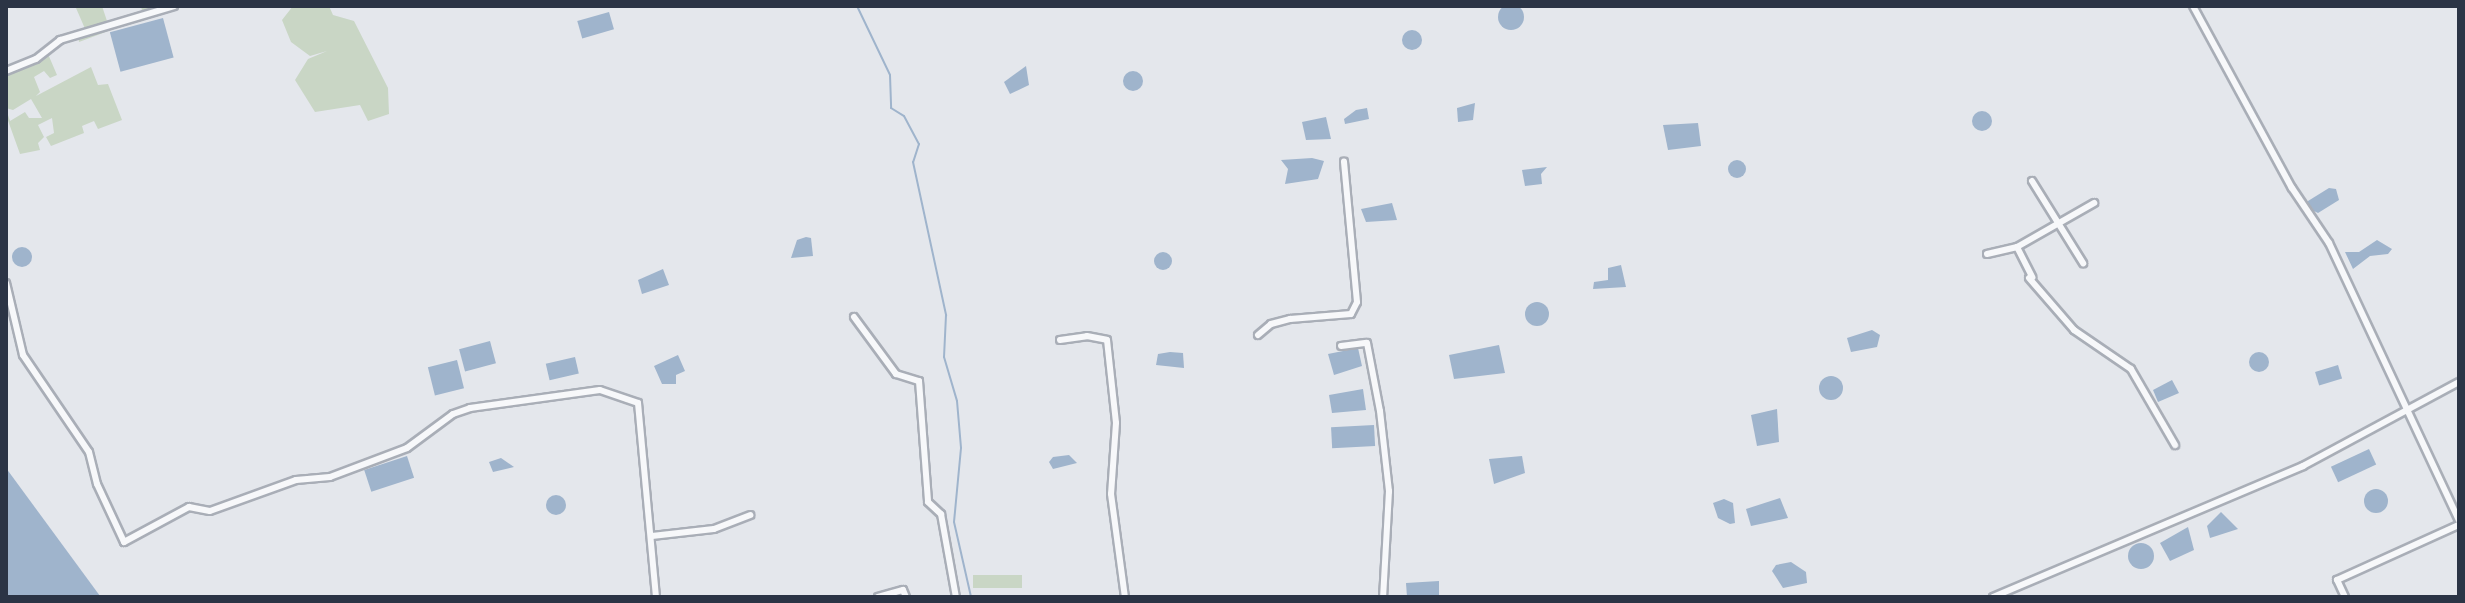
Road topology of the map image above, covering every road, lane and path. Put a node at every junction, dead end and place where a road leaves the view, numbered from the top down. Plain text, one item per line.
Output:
1 (174, 6) edge
2 (2193, 6) edge
3 (6, 71) edge
4 (1344, 162) dead end
5 (2032, 181) dead end
6 (2094, 203) dead end
7 (2057, 223) junction
8 (2017, 247) junction
9 (1987, 254) dead end
10 (2083, 263) dead end
11 (6, 283) edge
12 (854, 317) dead end
13 (1258, 335) dead end
14 (1060, 340) dead end
15 (1341, 346) dead end
16 (2459, 382) edge
17 (2412, 412) junction
18 (2175, 445) dead end
19 (750, 515) dead end
20 (2459, 522) edge
21 (652, 536) junction
22 (656, 597) edge
23 (878, 597) edge
24 (906, 597) edge
25 (956, 597) edge
26 (1125, 597) edge
27 (1383, 597) edge
28 (1993, 597) edge
29 (2345, 597) edge

1 - 3 street
2 - 17 street
4 - 13 street
5 - 7 street
6 - 7 street
7 - 8 street
7 - 10 street
8 - 9 street
8 - 18 street
11 - 21 street
12 - 25 street
14 - 26 street
15 - 27 street
16 - 17 street
17 - 20 street
17 - 28 street
19 - 21 street
20 - 29 street
21 - 22 street
23 - 24 street

